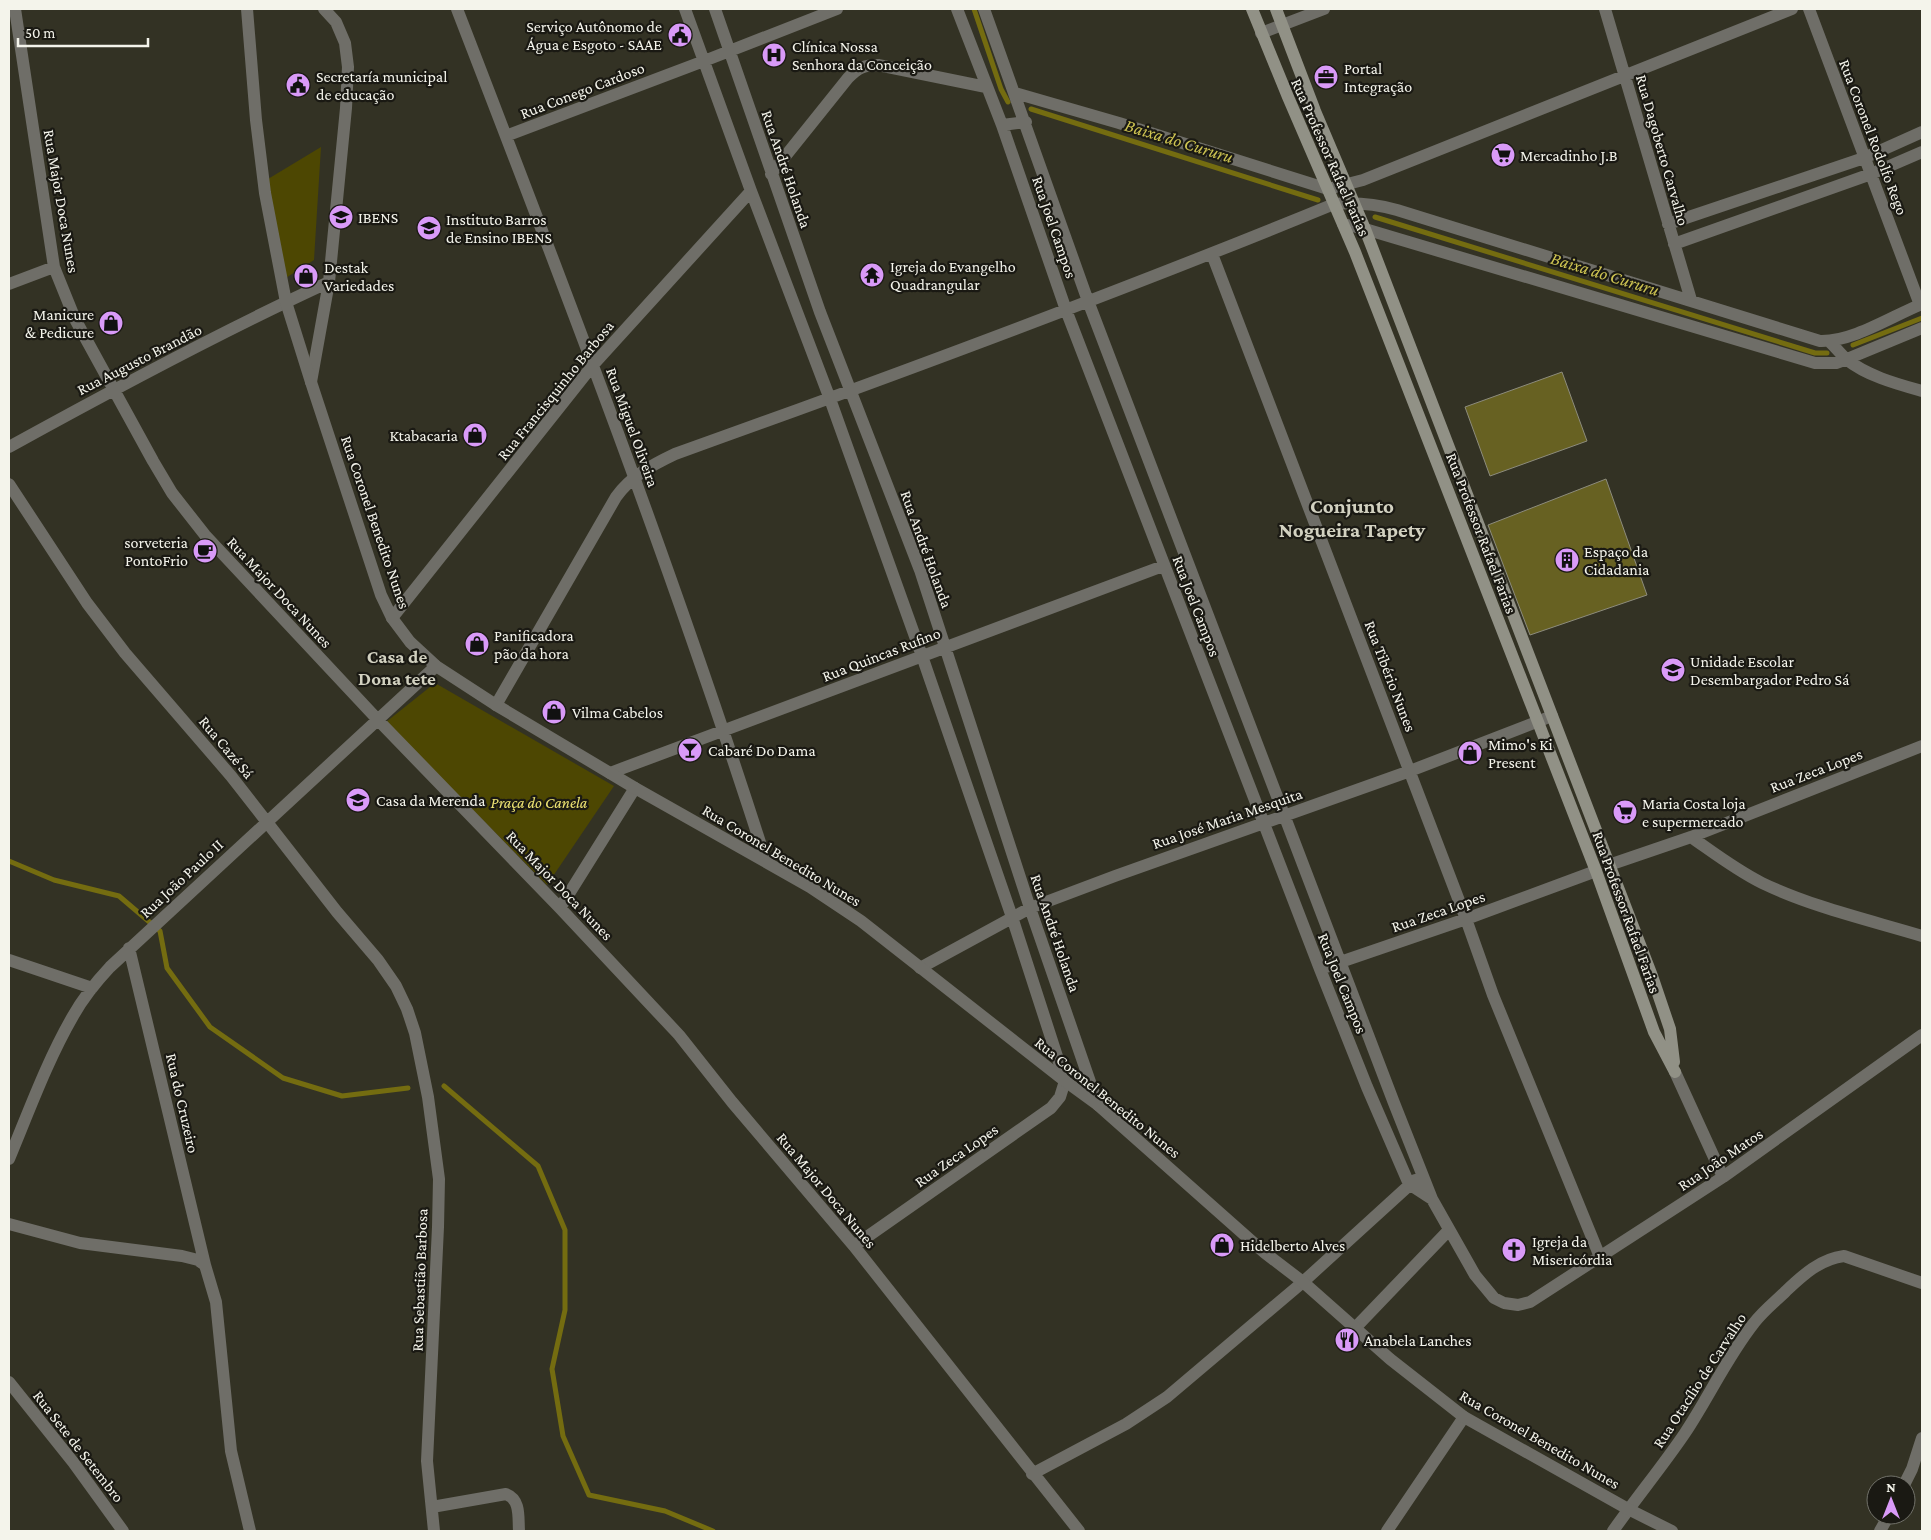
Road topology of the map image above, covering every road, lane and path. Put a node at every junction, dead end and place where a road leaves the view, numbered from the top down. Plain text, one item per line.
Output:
1 (15, 9) edge
2 (247, 9) edge
3 (324, 9) edge
4 (457, 9) edge
5 (685, 9) edge
6 (715, 9) edge
7 (837, 9) edge
8 (957, 9) edge
9 (984, 9) edge
10 (1252, 9) edge
11 (1276, 9) edge
12 (1324, 9) edge
13 (1605, 9) edge
14 (1792, 9) edge
15 (1809, 9) edge
16 (1282, 26) junction
17 (1261, 33) junction
18 (730, 51) junction
19 (15, 60) edge
20 (704, 61) junction
21 (1625, 76) junction
22 (986, 86) junction
23 (1015, 93) junction
24 (1026, 122) junction
25 (1002, 125) junction
26 (1922, 132) edge
27 (506, 136) junction
28 (1922, 152) edge
29 (1864, 158) junction
30 (771, 174) junction
31 (1871, 174) junction
32 (1346, 185) junction
33 (1328, 189) junction
34 (751, 191) junction
35 (1354, 202) junction
36 (1334, 204) junction
37 (1343, 224) junction
38 (1668, 224) junction
39 (1365, 229) junction
40 (1674, 244) junction
41 (1212, 254) junction
42 (54, 267) junction
43 (329, 282) junction
44 (9, 284) edge
45 (1691, 300) junction
46 (1088, 301) junction
47 (286, 302) junction
48 (1921, 304) edge
49 (1066, 310) junction
50 (1922, 328) edge
51 (1830, 342) junction
52 (1847, 359) junction
53 (593, 365) junction
54 (310, 382) junction
55 (113, 390) junction
56 (850, 391) junction
57 (1922, 391) edge
58 (830, 398) junction
59 (9, 447) edge
60 (634, 477) junction
61 (9, 484) edge
62 (1163, 566) junction
63 (392, 618) junction
64 (946, 647) junction
65 (922, 656) junction
66 (436, 666) junction
67 (496, 705) junction
68 (1552, 716) junction
69 (378, 720) junction
70 (1538, 722) junction
71 (724, 730) junction
72 (1922, 746) edge
73 (1410, 771) junction
74 (610, 773) junction
75 (635, 788) junction
76 (1284, 816) junction
77 (266, 821) junction
78 (1263, 823) junction
79 (1691, 837) junction
80 (766, 861) junction
81 (1609, 865) junction
82 (1596, 871) junction
83 (560, 908) junction
84 (1030, 908) junction
85 (1012, 917) junction
86 (1466, 919) junction
87 (1922, 936) edge
88 (129, 948) junction
89 (9, 960) edge
90 (1340, 962) junction
91 (920, 968) junction
92 (1320, 969) junction
93 (92, 988) junction
94 (415, 1033) joint
95 (1922, 1035) edge
96 (1675, 1072) junction
97 (1065, 1081) junction
98 (1098, 1104) junction
99 (9, 1159) edge
100 (1424, 1174) junction
101 (1723, 1178) junction
102 (1409, 1184) junction
103 (1432, 1198) junction
104 (9, 1224) edge
105 (1449, 1230) junction
106 (854, 1246) junction
107 (1600, 1257) junction
108 (205, 1265) junction
109 (1302, 1282) junction
110 (1922, 1283) edge
111 (1530, 1302) joint
112 (1356, 1327) junction
113 (9, 1382) edge
114 (1464, 1417) junction
115 (1922, 1438) edge
116 (1917, 1471) edge
117 (1032, 1474) junction
118 (432, 1507) junction
119 (1628, 1509) junction
120 (123, 1531) edge
121 (250, 1531) edge
122 (434, 1531) edge
123 (519, 1531) edge
124 (1079, 1531) edge
125 (1387, 1531) edge
126 (1613, 1531) edge
127 (1672, 1531) edge

1 - 19 street, Rua Major Doca Nunes
2 - 47 street
3 - 43 street, Rua Coronel Benedito Nunes
4 - 27 street, Rua Miguel Oliveira
5 - 20 street
6 - 18 street, Rua André Holanda
7 - 18 street, Rua Conego Cardoso
8 - 22 street, Rua Joel Campos
9 - 23 street, Rua Joel Campos
10 - 17 main road, Rua Professor Rafael Farias
11 - 16 main road, Rua Professor Rafael Farias
12 - 16 street
13 - 21 street, Rua Dagoberto Carvalho
14 - 21 street
15 - 29 street, Rua Coronel Rodolfo Rego
16 - 17 street
16 - 32 main road, Rua Professor Rafael Farias
17 - 33 main road, Rua Professor Rafael Farias
18 - 20 street, Rua Conego Cardoso
18 - 30 street, Rua André Holanda
19 - 42 street, Rua Major Doca Nunes
20 - 27 street, Rua Conego Cardoso
20 - 34 street
21 - 32 street
21 - 38 street, Rua Dagoberto Carvalho
22 - 25 street, Rua Joel Campos
22 - 30 street
23 - 24 street, Rua Joel Campos
23 - 33 street
24 - 25 street
24 - 46 street, Rua Joel Campos
25 - 49 street, Rua Joel Campos
26 - 29 street
27 - 53 street, Rua Miguel Oliveira
28 - 31 street
29 - 31 street, Rua Coronel Rodolfo Rego
29 - 38 street
30 - 56 street, Rua André Holanda
31 - 40 street
31 - 48 street, Rua Coronel Rodolfo Rego
32 - 33 street
32 - 35 main road, Rua Professor Rafael Farias
33 - 36 main road, Rua Professor Rafael Farias
34 - 53 street, Rua Francisquinho Barbosa
34 - 58 street
35 - 36 street
35 - 39 main road, Rua Professor Rafael Farias
35 - 45 street
36 - 37 main road, Rua Professor Rafael Farias
36 - 41 street
37 - 39 street
37 - 70 main road, Rua Professor Rafael Farias
38 - 40 street, Rua Dagoberto Carvalho
39 - 52 street
39 - 68 main road, Rua Professor Rafael Farias
40 - 45 street, Rua Dagoberto Carvalho
41 - 46 street
41 - 73 street, Rua Tibério Nunes
42 - 44 street
42 - 55 street, Rua Major Doca Nunes
43 - 47 street, Rua Augusto Brandão
43 - 54 street, Rua Coronel Benedito Nunes
45 - 51 street
46 - 49 street
46 - 76 street, Rua Joel Campos
47 - 54 street
47 - 55 street, Rua Augusto Brandão
48 - 51 street
49 - 56 street
49 - 62 street, Rua Joel Campos
50 - 52 street
51 - 52 street
52 - 57 street
53 - 60 street, Rua Miguel Oliveira
53 - 63 street, Rua Francisquinho Barbosa
54 - 63 street, Rua Coronel Benedito Nunes
55 - 59 street, Rua Augusto Brandão
55 - 69 street, Rua Major Doca Nunes
56 - 58 street
56 - 64 street, Rua André Holanda
58 - 60 street
58 - 65 street
60 - 67 street
60 - 71 street, Rua Miguel Oliveira
61 - 77 street, Rua Cazé Sá
62 - 64 street, Rua Quincas Rufino
62 - 78 street, Rua Joel Campos
63 - 66 street, Rua Coronel Benedito Nunes
64 - 65 street, Rua Quincas Rufino
64 - 84 street, Rua André Holanda
65 - 71 street, Rua Quincas Rufino
65 - 85 street
66 - 67 street, Rua Coronel Benedito Nunes
66 - 69 street, Rua João Paulo II
67 - 74 street, Rua Coronel Benedito Nunes
68 - 70 street, Rua José Maria Mesquita
68 - 81 main road, Rua Professor Rafael Farias
69 - 77 street, Rua João Paulo II
69 - 83 street, Rua Major Doca Nunes
70 - 73 street, Rua José Maria Mesquita
70 - 82 main road, Rua Professor Rafael Farias
71 - 74 street, Rua Quincas Rufino
71 - 80 street, Rua Miguel Oliveira
72 - 79 street, Rua Zeca Lopes
73 - 76 street, Rua José Maria Mesquita
73 - 86 street, Rua Tibério Nunes
74 - 75 street, Rua Coronel Benedito Nunes
75 - 80 street, Rua Coronel Benedito Nunes
75 - 83 street
76 - 78 street, Rua José Maria Mesquita
76 - 90 street, Rua Joel Campos
77 - 88 street, Rua João Paulo II
77 - 94 street, Rua Cazé Sá
78 - 84 street, Rua José Maria Mesquita
78 - 92 street, Rua Joel Campos
79 - 81 street, Rua Zeca Lopes
79 - 87 street
80 - 91 street, Rua Coronel Benedito Nunes
81 - 96 main road, Rua Professor Rafael Farias
82 - 86 street, Rua Zeca Lopes
82 - 96 main road, Rua Professor Rafael Farias
83 - 106 street, Rua Major Doca Nunes
84 - 85 street, Rua José Maria Mesquita
84 - 98 street, Rua André Holanda
85 - 91 street, Rua José Maria Mesquita
85 - 97 street
86 - 90 street, Rua Zeca Lopes
86 - 107 street, Rua Tibério Nunes
88 - 93 street, Rua João Paulo II
88 - 108 street, Rua do Cruzeiro
89 - 93 street
90 - 92 street, Rua Zeca Lopes
90 - 100 street, Rua Joel Campos
91 - 97 street, Rua Coronel Benedito Nunes
92 - 102 street, Rua Joel Campos
93 - 99 street, Rua João Paulo II
94 - 118 street, Rua Sebastião Barbosa
95 - 101 street, Rua João Matos
96 - 101 street, Rua Professor Rafael Farias
97 - 98 street, Rua Coronel Benedito Nunes
97 - 106 street, Rua Zeca Lopes
98 - 109 street, Rua Coronel Benedito Nunes
100 - 102 street
100 - 103 street, Rua Joel Campos
101 - 107 street, Rua João Matos
102 - 103 street
102 - 109 street
103 - 105 street, Rua Joel Campos
104 - 108 street
105 - 111 street, Rua Joel Campos
105 - 112 street
106 - 117 street, Rua Major Doca Nunes
107 - 111 street, Rua João Matos
108 - 121 street, Rua do Cruzeiro
109 - 112 street, Rua Coronel Benedito Nunes
109 - 117 street
110 - 119 street, Rua Otacílio de Carvalho
112 - 114 street, Rua Coronel Benedito Nunes
113 - 120 street, Rua Sete de Setembro
114 - 119 street, Rua Coronel Benedito Nunes
114 - 125 street
115 - 116 street
117 - 124 street, Rua Major Doca Nunes
118 - 122 street, Rua Sebastião Barbosa
118 - 123 street
119 - 126 street, Rua Otacílio de Carvalho
119 - 127 street, Rua Coronel Benedito Nunes

